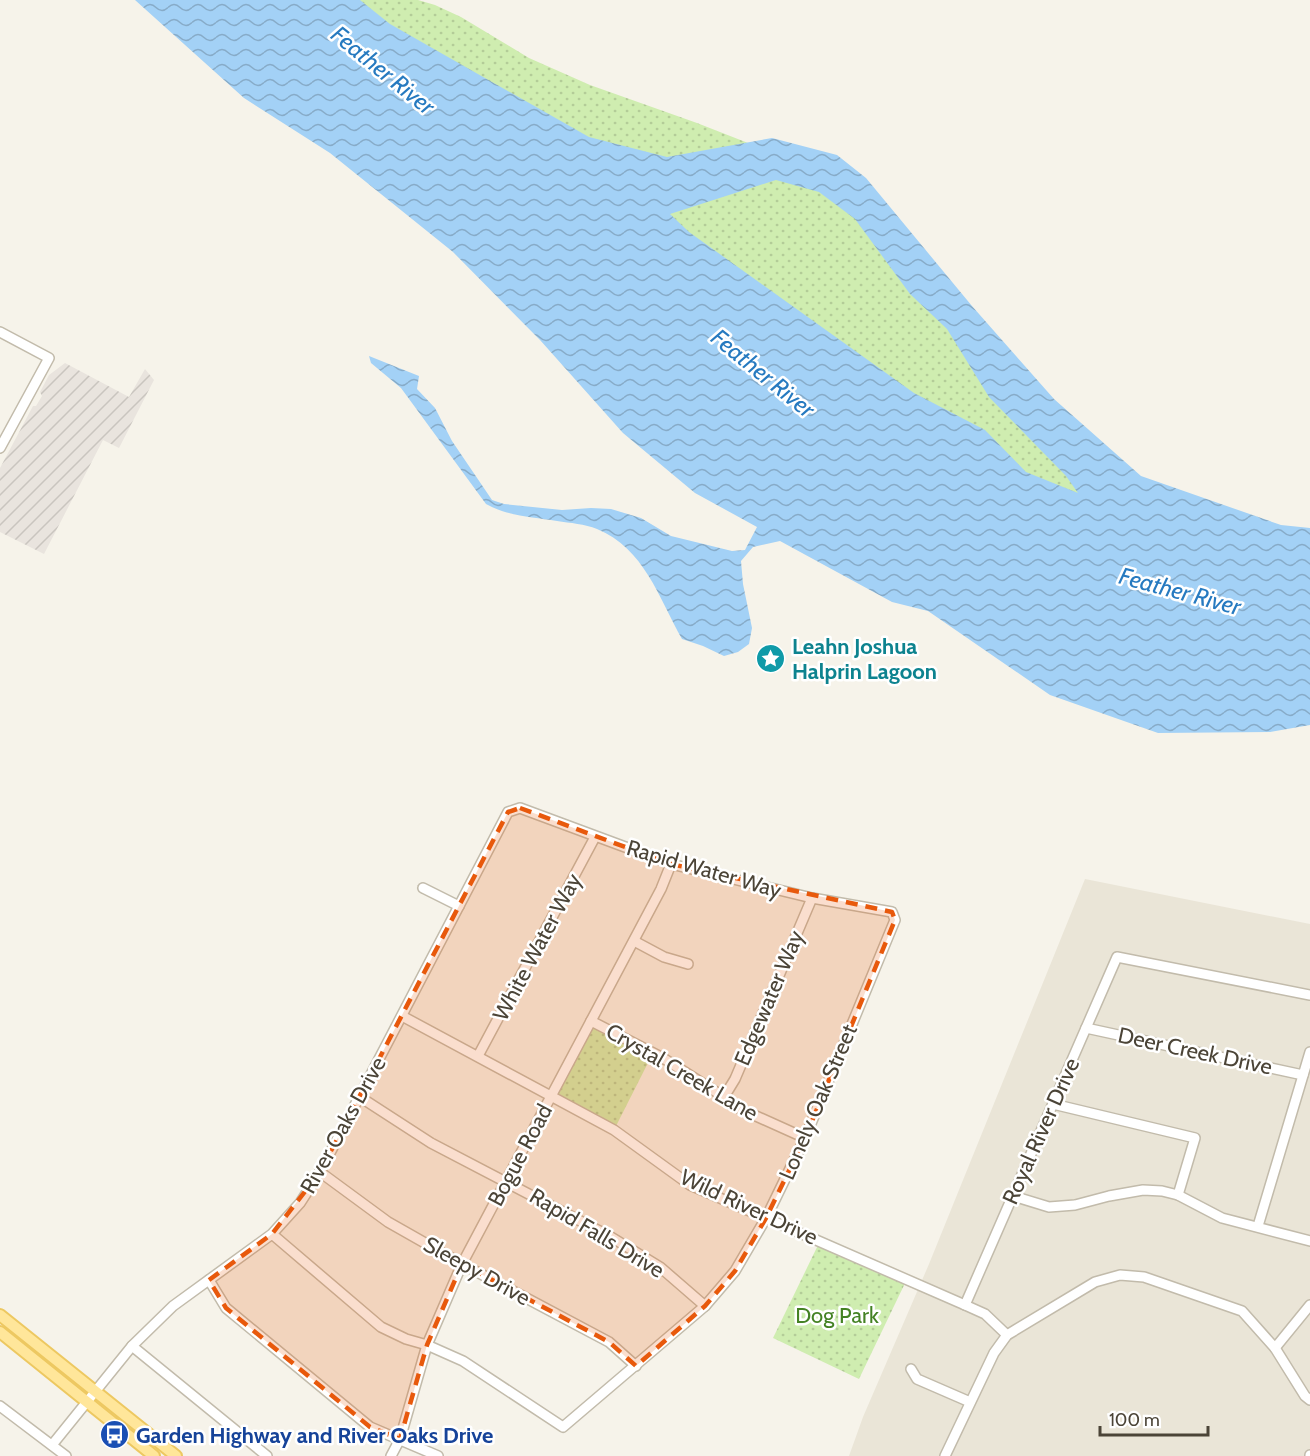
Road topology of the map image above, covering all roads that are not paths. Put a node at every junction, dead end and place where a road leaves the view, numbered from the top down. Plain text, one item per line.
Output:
1 (0, 332) edge
2 (0, 448) edge
3 (520, 808) joint
4 (596, 837) junction
5 (671, 864) junction
6 (423, 888) dead end
7 (812, 898) junction
8 (459, 906) junction
9 (892, 912) joint
10 (634, 941) junction
11 (688, 964) dead end
12 (1310, 995) edge
13 (402, 1016) junction
14 (591, 1021) junction
15 (1086, 1028) junction
16 (1310, 1052) edge
17 (478, 1056) junction
18 (1303, 1075) junction
19 (551, 1096) junction
20 (360, 1097) junction
21 (724, 1097) junction
22 (1053, 1104) junction
23 (805, 1138) junction
24 (320, 1172) junction
25 (507, 1181) junction
26 (1178, 1195) junction
27 (1013, 1196) junction
28 (766, 1218) junction
29 (1258, 1226) junction
30 (273, 1234) junction
31 (1310, 1241) edge
32 (462, 1264) junction
33 (209, 1280) junction
34 (965, 1305) junction
35 (1310, 1305) edge
36 (705, 1306) junction
37 (0, 1315) edge
38 (0, 1332) edge
39 (1007, 1335) junction
40 (427, 1345) junction
41 (132, 1346) junction
42 (1275, 1348) junction
43 (636, 1366) junction
44 (911, 1369) dead end
45 (95, 1391) junction
46 (1310, 1400) edge
47 (86, 1401) junction
48 (970, 1402) junction
49 (0, 1406) edge
50 (400, 1439) junction
51 (52, 1445) junction
52 (66, 1456) edge
53 (154, 1456) edge
54 (176, 1456) edge
55 (267, 1456) edge
56 (391, 1456) edge
57 (438, 1456) edge
58 (945, 1456) edge

1 - 2 street
3 - 4 street, Rapid Water Way
3 - 8 street, River Oaks Drive
4 - 5 street, Rapid Water Way
4 - 17 street, White Water Way
5 - 7 street, Rapid Water Way
5 - 10 street, Bogue Road
6 - 8 street
7 - 9 street, Rapid Water Way
7 - 21 street, Edgewater Way
8 - 13 street, River Oaks Drive
9 - 23 street, Lonely Oak Street
10 - 11 street
10 - 14 street, Bogue Road
12 - 15 street, Royal River Drive
13 - 17 street, Wild River Drive
13 - 20 street, River Oaks Drive
14 - 19 street, Bogue Road
14 - 21 street, Crystal Creek Lane
15 - 18 street, Deer Creek Drive
15 - 22 street, Royal River Drive
16 - 18 street
17 - 19 street, Wild River Drive
18 - 29 street
19 - 25 street, Bogue Road
19 - 28 street, Wild River Drive
20 - 24 street, River Oaks Drive
20 - 25 street, Rapid Falls Drive
21 - 23 street, Crystal Creek Lane
22 - 26 street
22 - 27 street, Royal River Drive
23 - 28 street, Lonely Oak Street
24 - 30 street, River Oaks Drive
24 - 32 street, Sleepy Drive
25 - 32 street, Bogue Road
25 - 36 street, Rapid Falls Drive
26 - 27 street
26 - 29 street
27 - 34 street, Royal River Drive
28 - 34 street, Wild River Drive
28 - 36 street, Lonely Oak Street
29 - 31 street
30 - 33 street, River Oaks Drive
30 - 40 street
32 - 40 street, Bogue Road
32 - 43 street, Sleepy Drive
33 - 41 street, River Oaks Drive
33 - 50 street
34 - 39 street, Wild River Drive
35 - 42 street
36 - 43 street, Lonely Oak Street
37 - 45 main road
38 - 47 main road
39 - 42 street
39 - 48 street
40 - 43 street, Lonely Oak Street
40 - 50 street, Bogue Road
41 - 45 street, River Oaks Drive
41 - 55 street
42 - 46 street
44 - 48 street
45 - 47 street, River Oaks Drive
45 - 54 main road
47 - 51 street, River Oaks Drive
47 - 53 main road
48 - 58 street
49 - 51 street
50 - 56 street, Bogue Road
50 - 57 street
51 - 52 street

